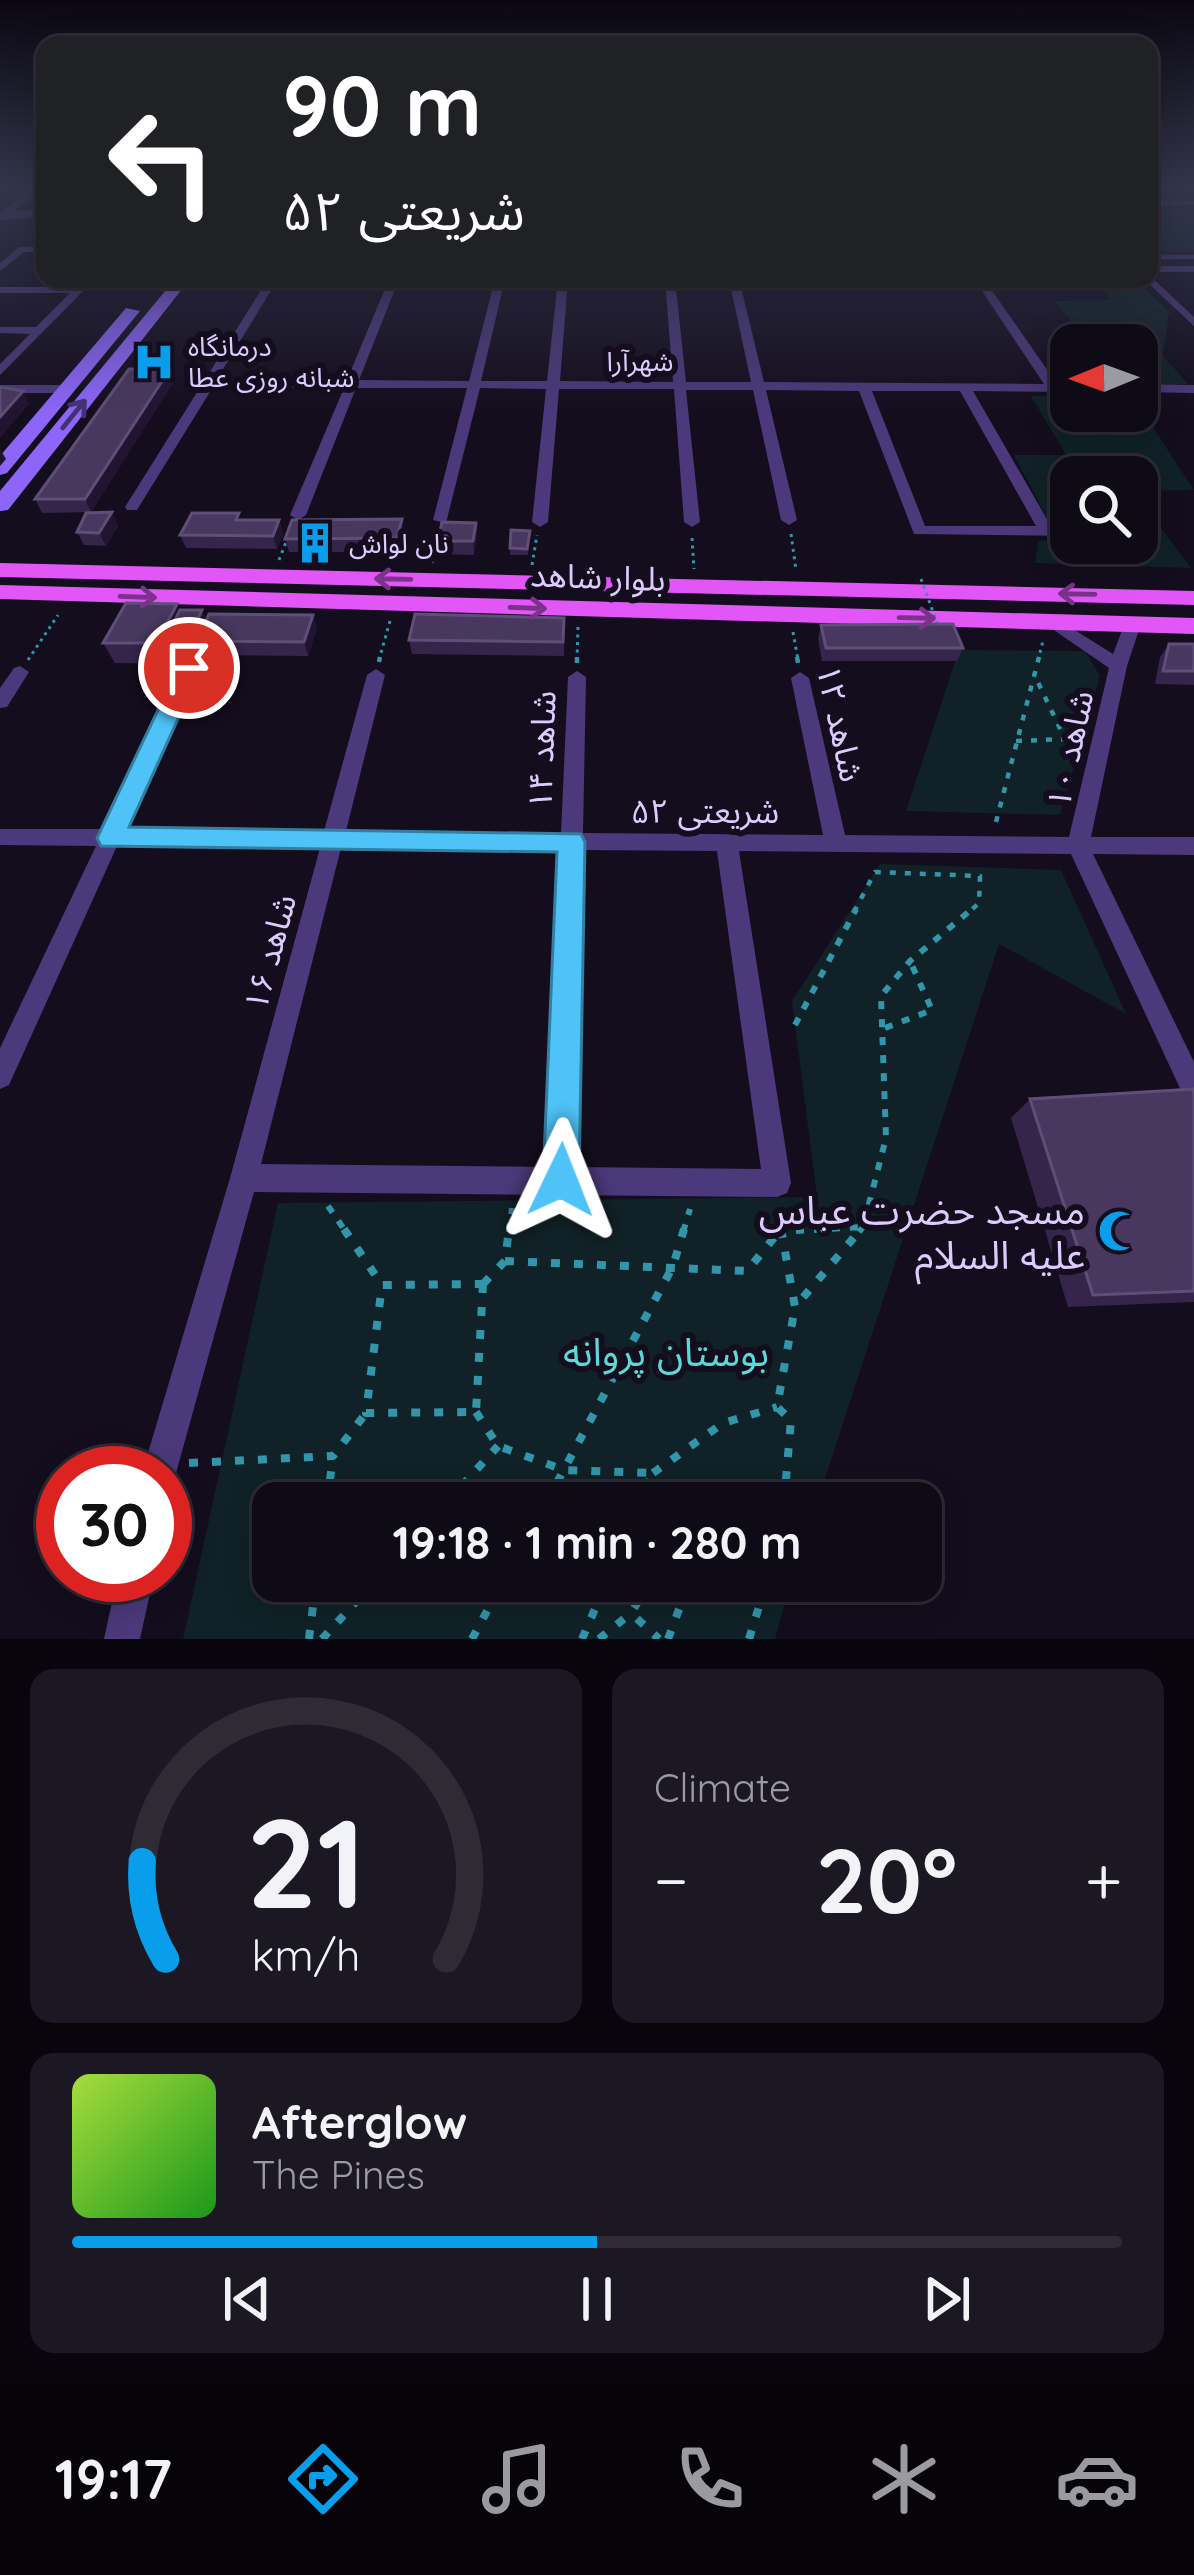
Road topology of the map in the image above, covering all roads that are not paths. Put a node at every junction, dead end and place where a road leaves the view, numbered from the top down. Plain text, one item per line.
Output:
1 (1194, 269) edge
2 (1158, 272) edge
3 (1158, 283) edge
4 (152, 288) edge
5 (176, 288) edge
6 (267, 288) edge
7 (390, 288) edge
8 (498, 288) edge
9 (562, 288) edge
10 (671, 288) edge
11 (736, 288) edge
12 (985, 288) edge
13 (0, 290) edge
14 (79, 290) joint
15 (1194, 323) edge
16 (0, 330) edge
17 (40, 331) junction
18 (0, 371) edge
19 (209, 383) junction
20 (351, 384) junction
21 (1050, 384) edge
22 (476, 385) junction
23 (554, 385) junction
24 (680, 386) junction
25 (758, 386) junction
26 (864, 387) junction
27 (964, 387) junction
28 (1050, 388) edge
29 (1188, 388) edge
30 (0, 389) edge
31 (65, 389) junction
32 (1194, 403) edge
33 (0, 469) edge
34 (0, 505) edge
35 (132, 507) dead end
36 (298, 514) edge
37 (441, 520) edge
38 (789, 520) road end
39 (540, 522) road end
40 (692, 522) road end
41 (1046, 531) junction
42 (1050, 531) edge
43 (0, 550) edge
44 (0, 569) edge
45 (38, 571) junction
46 (7, 595) edge
47 (1194, 598) edge
48 (1051, 621) junction
49 (1132, 624) junction
50 (1194, 626) edge
51 (1118, 666) junction
52 (189, 668) dead end
53 (20, 672) road end
54 (376, 675) road end
55 (577, 677) road end
56 (800, 678) road end
57 (0, 702) edge
58 (0, 837) edge
59 (110, 838) junction
60 (333, 840) junction
61 (572, 842) junction
62 (728, 843) junction
63 (836, 844) junction
64 (1078, 845) junction
65 (1194, 847) edge
66 (0, 1076) edge
67 (1194, 1090) edge
68 (244, 1178) junction
69 (561, 1180) junction
70 (167, 1446) edge
71 (130, 1602) edge
72 (122, 1639) edge

1 - 2 street
3 - 15 street
4 - 31 main road
34 -> 5 main road
6 - 19 street
7 - 20 street
8 - 22 street
9 - 23 street
10 - 24 street
11 - 25 street
12 - 21 street
13 - 14 street
14 - 17 street
16 - 17 street
17 - 18 street
19 - 20 street, شهرآرا
19 - 35 street
20 - 22 street, شهرآرا
20 - 36 street
22 - 23 street, شهرآرا
22 - 37 street
23 - 24 street, شهرآرا
23 - 39 street
24 - 25 street, شهرآرا
24 - 40 street
25 - 26 street, شهرآرا
25 - 38 street
26 - 27 street, شهرآرا
26 - 41 street
27 - 28 street, شهرآرا
27 - 41 street
29 - 32 street
30 - 31 street
31 - 33 main road
41 - 42 street
43 - 45 main road
44 - 45 main road, بلوار شاهد
47 -> 45 main road, بلوار شاهد
46 -> 48 main road, بلوار شاهد
48 - 49 main road, بلوار شاهد
48 - 51 street
49 - 50 main road, بلوار شاهد
49 - 51 street, شاهد ۱۰
51 - 64 street, شاهد ۱۰
52 - 59 street
53 - 57 street
54 - 60 street, شاهد ۱۶
55 - 61 street, شاهد ۱۴
56 - 63 street, شاهد ۱۲
58 - 59 street, شریعتی ۵۲
59 - 60 street, شریعتی ۵۲
59 - 66 street
60 - 61 street, شریعتی ۵۲
60 - 68 street, شاهد ۱۶
61 - 62 street, شریعتی ۵۲
61 - 69 street, شاهد ۱۴
62 - 63 street, شریعتی ۵۲
62 - 69 street
63 - 64 street, شریعتی ۵۲
64 - 65 street, شریعتی ۵۲
64 - 67 street
68 - 69 street
68 - 70 street, شاهد ۱۶
71 - 72 street

